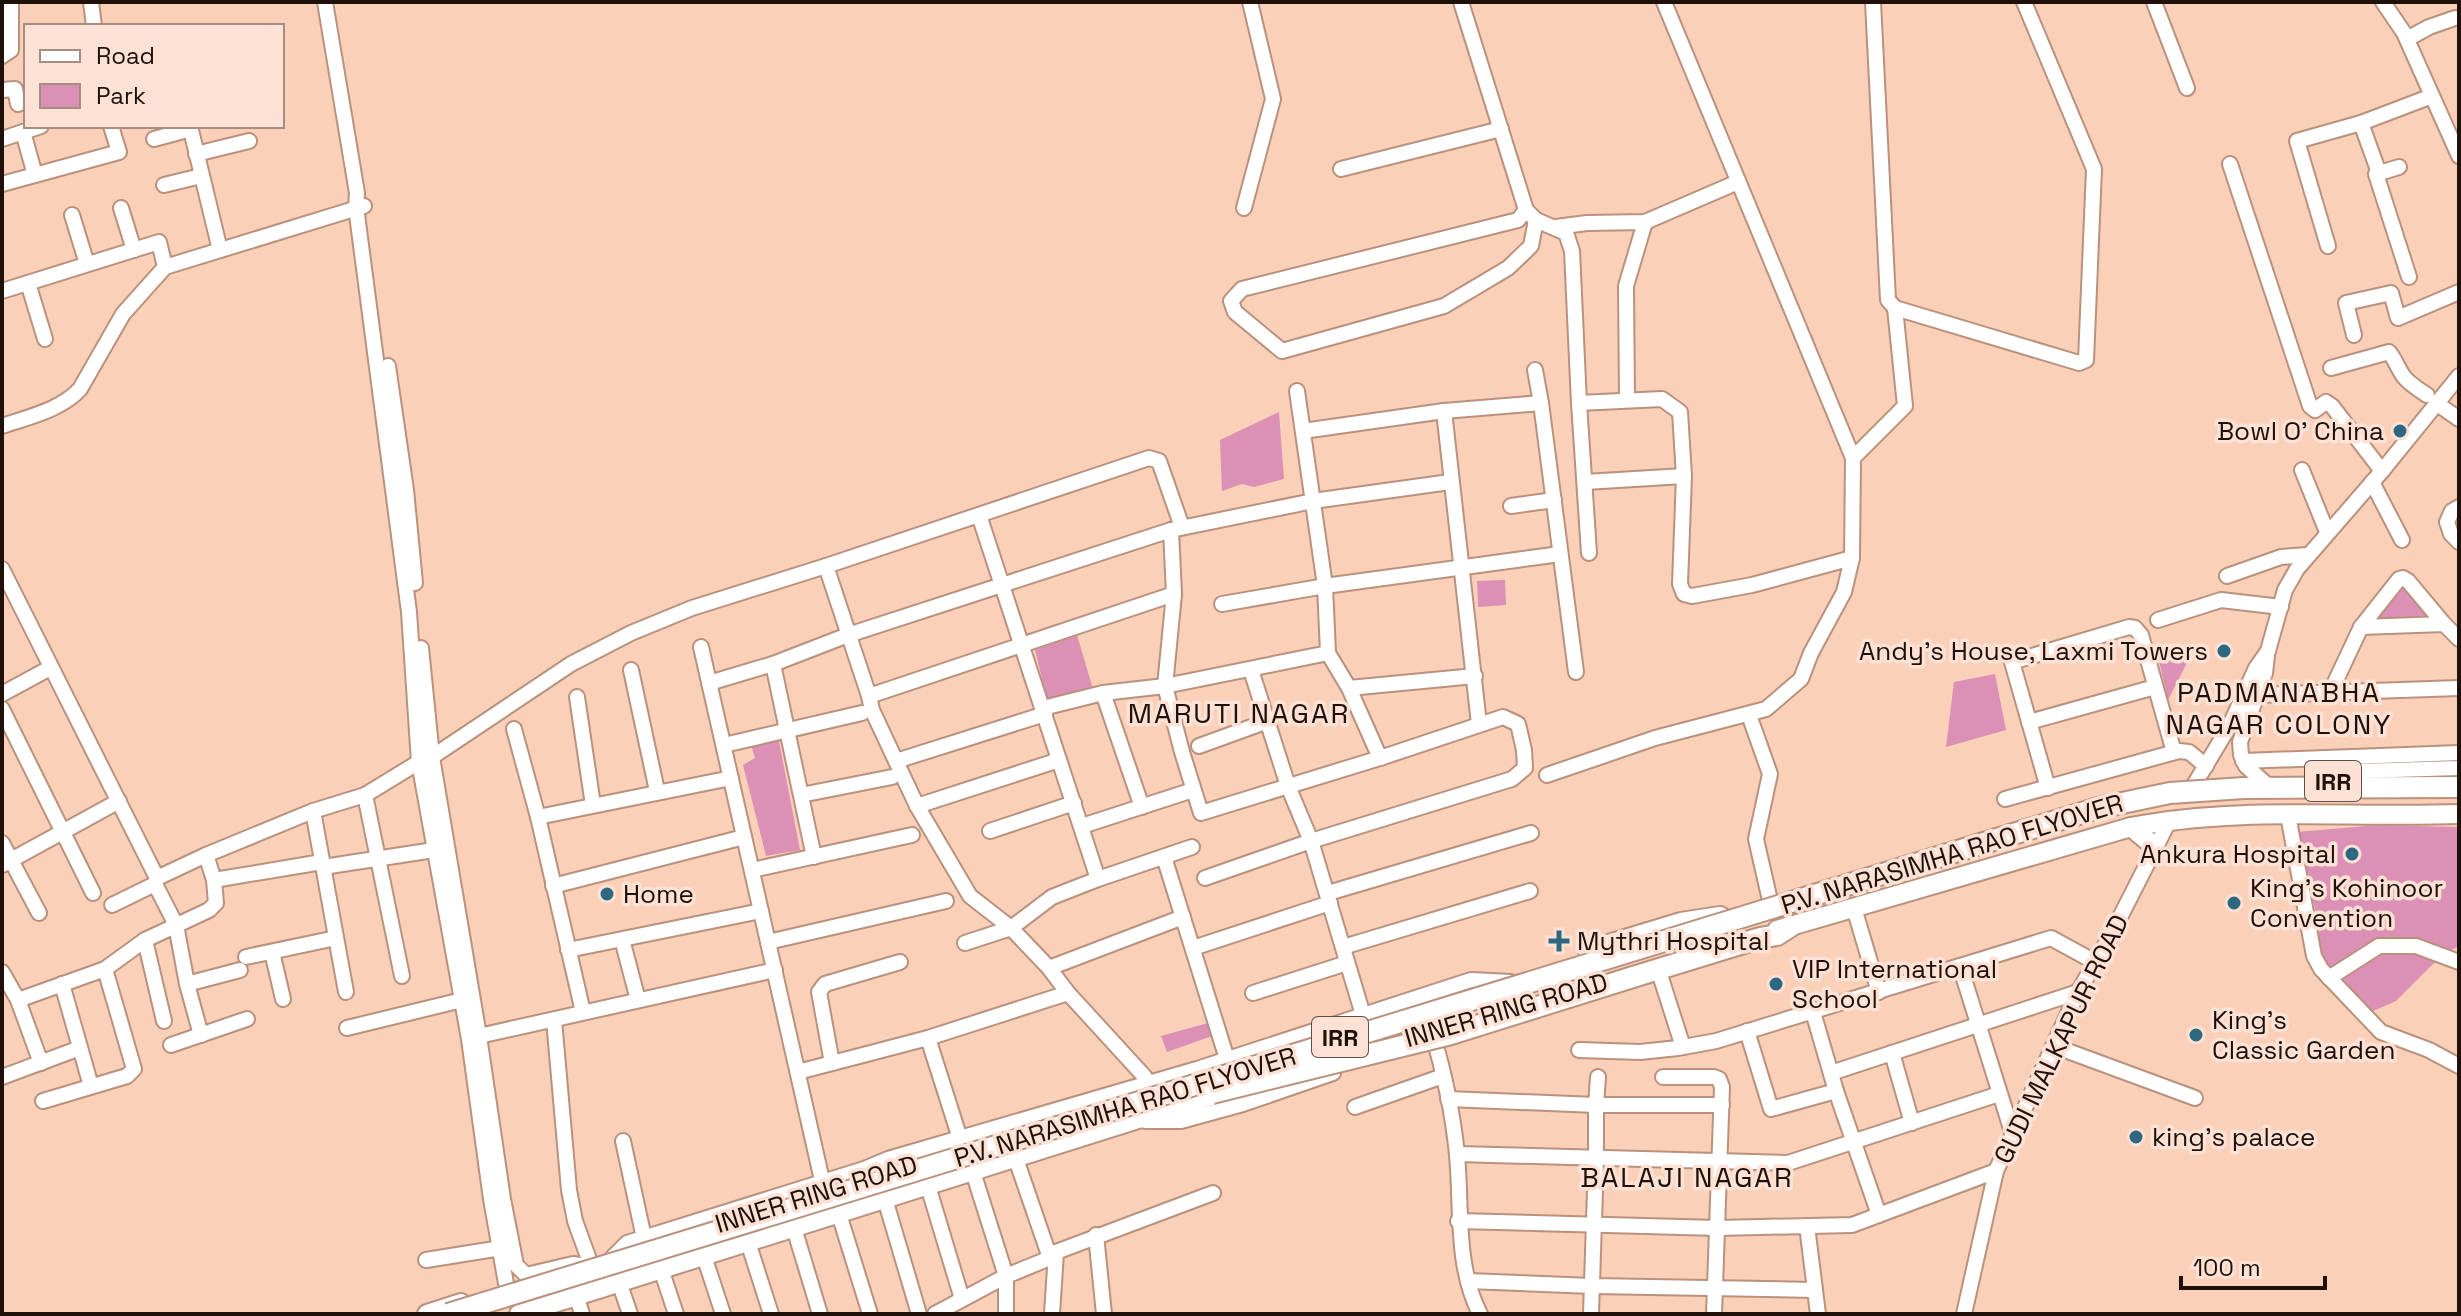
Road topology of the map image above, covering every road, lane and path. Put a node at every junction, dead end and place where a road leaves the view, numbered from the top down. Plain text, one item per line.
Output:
1 (11, 2) edge
2 (91, 2) edge
3 (325, 2) edge
4 (1250, 2) edge
5 (1461, 2) edge
6 (1664, 2) edge
7 (1873, 2) edge
8 (2024, 2) edge
9 (2154, 2) edge
10 (2383, 2) edge
11 (2455, 18) dead end
12 (94, 24) edge
13 (2407, 39) junction
14 (2, 56) edge
15 (2187, 88) dead end
16 (2, 90) edge
17 (2432, 96) junction
18 (18, 104) dead end
19 (2361, 123) junction
20 (35, 128) edge
21 (112, 128) edge
22 (187, 128) edge
23 (190, 128) edge
24 (1501, 129) junction
25 (23, 132) junction
26 (2, 139) edge
27 (154, 139) dead end
28 (249, 141) dead end
29 (2458, 150) edge
30 (196, 154) junction
31 (2230, 164) dead end
32 (2399, 167) dead end
33 (1341, 169) dead end
34 (2379, 173) junction
35 (35, 175) junction
36 (201, 176) junction
37 (1738, 182) junction
38 (2, 184) edge
39 (164, 185) dead end
40 (359, 202) junction
41 (121, 208) dead end
42 (1244, 208) dead end
43 (72, 215) dead end
44 (1531, 215) junction
45 (1645, 222) junction
46 (1556, 227) junction
47 (2328, 246) dead end
48 (134, 250) junction
49 (220, 250) junction
50 (87, 264) junction
51 (165, 267) junction
52 (2409, 277) dead end
53 (28, 283) junction
54 (3, 288) edge
55 (2459, 292) edge
56 (1895, 308) junction
57 (2354, 335) dead end
58 (45, 339) dead end
59 (2331, 368) dead end
60 (1535, 370) dead end
61 (2459, 376) edge
62 (1297, 391) dead end
63 (2432, 399) junction
64 (1627, 400) junction
65 (1541, 403) junction
66 (1579, 403) junction
67 (1444, 411) junction
68 (2459, 419) edge
69 (2, 426) edge
70 (1303, 431) junction
71 (1853, 458) junction
72 (2302, 470) dead end
73 (1684, 476) junction
74 (2377, 476) junction
75 (1450, 482) junction
76 (1585, 482) junction
77 (1554, 500) junction
78 (1313, 501) junction
79 (1511, 506) dead end
80 (2459, 507) edge
81 (979, 515) junction
82 (1176, 529) junction
83 (2327, 532) junction
84 (2402, 540) dead end
85 (2459, 542) edge
86 (1589, 553) dead end
87 (1560, 554) junction
88 (2308, 555) junction
89 (1852, 558) junction
90 (826, 566) junction
91 (1462, 568) junction
92 (2, 569) edge
93 (2227, 576) dead end
94 (1003, 586) junction
95 (1325, 586) junction
96 (1174, 594) junction
97 (9, 601) edge
98 (1222, 604) dead end
99 (2281, 607) junction
100 (2158, 620) dead end
101 (2444, 624) junction
102 (2361, 627) junction
103 (848, 635) junction
104 (2459, 639) edge
105 (1022, 645) junction
106 (701, 647) dead end
107 (2268, 651) junction
108 (1328, 653) junction
109 (773, 664) junction
110 (50, 668) junction
111 (631, 670) dead end
112 (1251, 670) junction
113 (1576, 672) dead end
114 (1475, 676) junction
115 (709, 683) junction
116 (1165, 686) junction
117 (2155, 687) junction
118 (1349, 688) junction
119 (2459, 688) edge
120 (2, 693) edge
121 (1103, 693) junction
122 (2330, 693) junction
123 (2257, 695) junction
124 (869, 696) junction
125 (577, 697) dead end
126 (2, 709) edge
127 (1044, 711) junction
128 (862, 713) dead end
129 (1749, 715) junction
130 (1268, 721) junction
131 (2029, 722) junction
132 (1479, 724) junction
133 (514, 729) dead end
134 (787, 730) junction
135 (724, 745) junction
136 (1199, 746) dead end
137 (2174, 752) junction
138 (2459, 753) edge
139 (1380, 758) junction
140 (426, 760) junction
141 (1059, 760) junction
142 (896, 761) junction
143 (2243, 761) junction
144 (2206, 766) junction
145 (2459, 768) edge
146 (1547, 775) dead end
147 (892, 777) dead end
148 (731, 778) junction
149 (2459, 780) edge
150 (2337, 781) junction
151 (2265, 783) junction
152 (2221, 784) junction
153 (2194, 785) junction
154 (1288, 786) junction
155 (2459, 787) edge
156 (2048, 788) junction
157 (1193, 790) junction
158 (657, 791) junction
159 (365, 795) junction
160 (801, 795) junction
161 (2005, 799) dead end
162 (2459, 799) edge
163 (119, 801) junction
164 (1074, 803) junction
165 (593, 805) junction
166 (917, 806) junction
167 (1142, 807) junction
168 (313, 811) junction
169 (2459, 814) edge
170 (2217, 815) junction
171 (2288, 815) junction
172 (538, 817) junction
173 (2170, 819) junction
174 (1082, 826) junction
175 (2131, 827) junction
176 (990, 831) dead end
177 (61, 832) junction
178 (1531, 833) dead end
179 (912, 835) dead end
180 (744, 837) junction
181 (1311, 841) junction
182 (2, 843) edge
183 (2154, 846) junction
184 (1192, 847) dead end
185 (434, 850) junction
186 (206, 855) junction
187 (814, 857) junction
188 (1164, 857) junction
189 (378, 859) junction
190 (6, 863) edge
191 (322, 864) junction
192 (752, 870) junction
193 (1205, 878) dead end
194 (1098, 879) junction
195 (214, 880) junction
196 (156, 881) junction
197 (553, 886) junction
198 (1530, 891) dead end
199 (93, 893) dead end
200 (1329, 898) junction
201 (946, 901) dead end
202 (112, 905) dead end
203 (1771, 905) junction
204 (1854, 908) junction
205 (761, 911) junction
206 (39, 913) dead end
207 (1741, 914) junction
208 (1183, 917) junction
209 (1795, 924) junction
210 (176, 925) junction
211 (1011, 928) junction
212 (336, 938) junction
213 (145, 940) junction
214 (768, 942) junction
215 (965, 943) dead end
216 (624, 947) dead end
217 (1343, 947) junction
218 (1193, 948) junction
219 (568, 950) junction
220 (272, 952) junction
221 (900, 962) dead end
222 (2095, 962) junction
223 (2459, 962) edge
224 (1347, 963) junction
225 (1960, 966) junction
226 (1049, 968) junction
227 (105, 969) junction
228 (775, 970) junction
229 (2, 972) edge
230 (402, 976) dead end
231 (1661, 978) junction
232 (2329, 978) junction
233 (1511, 982) junction
234 (62, 984) junction
235 (187, 984) junction
236 (346, 992) dead end
237 (1879, 992) junction
238 (2078, 992) junction
239 (1068, 993) junction
240 (1253, 993) dead end
241 (283, 999) dead end
242 (18, 1000) junction
243 (462, 1000) junction
244 (638, 1000) junction
245 (583, 1012) junction
246 (1813, 1012) junction
247 (1363, 1015) junction
248 (247, 1019) dead end
249 (554, 1020) junction
250 (164, 1021) dead end
251 (1979, 1025) junction
252 (347, 1028) dead end
253 (1747, 1031) junction
254 (201, 1035) junction
255 (479, 1036) junction
256 (928, 1038) junction
257 (1434, 1038) junction
258 (171, 1045) dead end
259 (2054, 1046) junction
260 (1683, 1047) junction
261 (80, 1048) junction
262 (1579, 1050) dead end
263 (1892, 1053) junction
264 (1227, 1059) junction
265 (41, 1063) junction
266 (832, 1063) junction
267 (2459, 1066) edge
268 (798, 1072) junction
269 (1831, 1073) junction
270 (1443, 1076) junction
271 (2, 1077) edge
272 (1598, 1077) dead end
273 (1663, 1077) dead end
274 (91, 1086) junction
275 (1152, 1087) junction
276 (1210, 1087) junction
277 (1836, 1091) junction
278 (1999, 1094) junction
279 (2195, 1098) dead end
280 (1448, 1099) junction
281 (43, 1101) dead end
282 (1596, 1105) junction
283 (1722, 1105) junction
284 (1355, 1107) dead end
285 (1912, 1123) junction
286 (2013, 1135) junction
287 (623, 1141) dead end
288 (984, 1141) junction
289 (1854, 1142) junction
290 (962, 1143) junction
291 (1457, 1154) junction
292 (1016, 1159) junction
293 (1596, 1159) junction
294 (1720, 1161) junction
295 (992, 1166) junction
296 (1996, 1171) junction
297 (973, 1172) junction
298 (823, 1185) junction
299 (928, 1186) junction
300 (1213, 1193) dead end
301 (885, 1199) junction
302 (839, 1214) junction
303 (1879, 1215) junction
304 (1458, 1221) junction
305 (1594, 1224) junction
306 (1807, 1226) junction
307 (794, 1228) junction
308 (1718, 1228) junction
309 (1096, 1235) junction
310 (644, 1238) junction
311 (748, 1242) junction
312 (501, 1248) junction
313 (1053, 1255) junction
314 (704, 1256) junction
315 (612, 1258) junction
316 (426, 1260) dead end
317 (588, 1265) junction
318 (661, 1269) junction
319 (1006, 1276) junction
320 (1468, 1281) junction
321 (619, 1282) junction
322 (1592, 1286) junction
323 (507, 1289) junction
324 (1715, 1289) junction
325 (1815, 1290) junction
326 (576, 1295) junction
327 (962, 1299) junction
328 (427, 1314) edge
329 (448, 1314) edge
330 (489, 1314) edge
331 (523, 1314) edge
332 (582, 1314) edge
333 (630, 1314) edge
334 (676, 1314) edge
335 (723, 1314) edge
336 (771, 1314) edge
337 (820, 1314) edge
338 (870, 1314) edge
339 (919, 1314) edge
340 (935, 1314) edge
341 (1006, 1314) edge
342 (1052, 1314) edge
343 (1104, 1314) edge
344 (1480, 1314) edge
345 (1591, 1314) edge
346 (1714, 1314) edge
347 (1818, 1314) edge
348 (1964, 1314) edge

1 - 14 street
2 - 12 street
3 - 40 street
4 - 42 street
5 - 24 street
6 - 37 street
7 - 56 street
8 - 56 street
9 - 15 street
10 - 13 street
11 - 13 street
13 - 17 street
16 - 18 street
17 - 19 street
17 - 29 street
19 - 34 street
19 - 47 street
20 - 25 street
21 - 35 street
22 - 27 street
23 - 30 street
24 - 33 street
24 - 44 street
25 - 26 street
25 - 35 street
28 - 30 street
30 - 36 street
31 - 74 street
32 - 34 street
34 - 52 street
35 - 38 street
36 - 39 street
36 - 49 street
37 - 45 street
37 - 71 street
40 - 49 street
40 - 140 street
41 - 48 street
43 - 50 street
44 - 44 street
44 - 46 street
45 - 46 street
45 - 64 street
46 - 66 street
48 - 50 street
48 - 51 street
49 - 51 street
50 - 53 street
51 - 69 street
53 - 54 street
53 - 58 street
55 - 57 street
56 - 71 street
59 - 63 street
60 - 65 street
61 - 63 street
62 - 70 street
63 - 68 street
63 - 74 street
64 - 66 street
64 - 73 street
65 - 67 street
65 - 77 street
66 - 76 street
67 - 70 street
67 - 75 street
70 - 78 street
71 - 89 street
72 - 83 street
73 - 76 street
73 - 89 street
74 - 83 street
74 - 84 street
75 - 78 street
75 - 91 street
76 - 86 street
77 - 79 street
77 - 87 street
78 - 82 street
78 - 95 street
80 - 85 street
81 - 82 street
81 - 90 street
81 - 94 street
82 - 94 street
82 - 96 street
83 - 88 street
87 - 91 street
87 - 113 street
88 - 93 street
88 - 99 street
89 - 129 street
90 - 103 street
90 - 140 street
91 - 95 street
91 - 114 street
92 - 97 street
94 - 103 street
94 - 105 street
95 - 98 street
95 - 108 street
96 - 105 street
96 - 116 street
97 - 110 street
99 - 100 street
99 - 107 street
101 - 102 street
101 - 102 street
101 - 104 street
102 - 122 street
103 - 109 street
103 - 124 street
105 - 124 street
105 - 127 street
106 - 115 street
107 - 123 street
107 - 144 street
108 - 112 street
108 - 118 street
109 - 115 street
109 - 134 street
110 - 120 street
110 - 163 street
111 - 158 street
112 - 116 street
112 - 130 street
114 - 118 street
114 - 132 street
115 - 135 street
116 - 121 street
116 - 157 street
117 - 131 street
117 - 131 street
117 - 137 street
118 - 139 street
119 - 122 street
121 - 127 street
121 - 167 street
122 - 123 street
123 - 143 street
124 - 142 street
125 - 165 street
126 - 177 street
127 - 141 street
127 - 142 street
128 - 134 street
129 - 146 street
129 - 203 street
130 - 136 street
130 - 154 street
131 - 156 street
132 - 139 street
132 - 181 street
133 - 172 street
134 - 135 street
134 - 160 street
135 - 148 street
137 - 144 street
137 - 156 street
138 - 143 street
139 - 154 street
140 - 159 street
140 - 185 street
140 - 255 street
141 - 164 street
141 - 166 street
142 - 166 street
143 - 151 street
144 - 153 street
145 - 150 street
147 - 160 street
148 - 158 street
148 - 180 street
149 - 150 main road, INNER RING ROAD / IRR
150 - 151 main road, INNER RING ROAD / IRR
151 - 152 main road, INNER RING ROAD / IRR
152 - 153 main road, INNER RING ROAD / IRR
152 - 170 main road
153 - 203 main road, INNER RING ROAD / IRR
154 - 157 street
154 - 181 street
155 - 276 highway, P.V. NARASIMHA RAO FLYOVER, bridge
156 - 161 street
157 - 167 street
158 - 165 street
159 - 168 street
159 - 189 street
160 - 187 street
162 - 276 highway, P.V. NARASIMHA RAO FLYOVER, bridge
163 - 177 street
163 - 196 street
164 - 174 street
164 - 176 street
165 - 172 street
166 - 211 street
167 - 174 street
168 - 186 street
168 - 191 street
169 - 171 main road, INNER RING ROAD / IRR
170 - 171 main road, INNER RING ROAD / IRR
170 - 173 main road, INNER RING ROAD / IRR
171 - 232 street
172 - 197 street
173 - 175 main road, INNER RING ROAD / IRR
173 - 183 street, GUDI MALKAPUR ROAD
174 - 194 street
175 - 183 main road
175 - 204 main road, INNER RING ROAD / IRR
177 - 190 street
177 - 199 street
178 - 200 street
179 - 187 street
180 - 192 street
180 - 197 street
181 - 193 street
181 - 200 street
182 - 190 street
183 - 222 street, GUDI MALKAPUR ROAD
184 - 188 street
185 - 189 street
185 - 243 street
186 - 195 street
186 - 196 street
187 - 192 street
188 - 194 street
188 - 208 street
189 - 191 street
189 - 230 street
190 - 206 street
191 - 195 street
191 - 212 street
192 - 205 street
194 - 211 street
195 - 210 street
196 - 202 street
196 - 210 street
197 - 219 street
198 - 217 street
200 - 217 street
200 - 218 street
201 - 214 street
203 - 207 main road, INNER RING ROAD / IRR
204 - 209 main road, INNER RING ROAD / IRR
204 - 237 street
205 - 214 street
205 - 219 street
207 - 233 main road, INNER RING ROAD / IRR
207 - 276 highway, bridge
208 - 218 street
208 - 226 street
209 - 231 street
209 - 257 main road, INNER RING ROAD / IRR
209 - 276 highway, bridge
210 - 213 street
210 - 235 street
211 - 215 street
211 - 226 street
212 - 220 street
212 - 236 street
213 - 227 street
213 - 250 street
214 - 228 street
216 - 244 street
217 - 224 street
218 - 264 street
219 - 245 street
220 - 235 street
220 - 241 street
221 - 266 street
222 - 225 street
222 - 238 street, GUDI MALKAPUR ROAD
223 - 232 street
224 - 240 street
224 - 247 street
225 - 237 street
225 - 251 street
226 - 239 street
227 - 234 street
227 - 274 street
228 - 244 street
228 - 268 street
229 - 242 street
231 - 257 street
231 - 260 street
232 - 267 street
233 - 247 street
233 - 275 main road, INNER RING ROAD / IRR
234 - 242 street
234 - 261 street
235 - 254 street
237 - 246 street
238 - 251 street
238 - 259 street, GUDI MALKAPUR ROAD
239 - 256 street
239 - 275 street
242 - 265 street
243 - 252 street
243 - 312 street
244 - 245 street
245 - 249 street
246 - 253 street
246 - 269 street
247 - 264 street
248 - 254 street
249 - 255 street
249 - 317 street
251 - 263 street
251 - 278 street
253 - 260 street
253 - 277 street
254 - 258 street
255 - 317 street
256 - 266 street
256 - 290 street
257 - 270 street
257 - 292 main road, INNER RING ROAD / IRR
259 - 279 street
259 - 286 street, GUDI MALKAPUR ROAD
260 - 262 street
261 - 265 street
261 - 274 street
263 - 269 street
263 - 285 street
264 - 275 street
265 - 271 street
266 - 268 street
268 - 298 street
269 - 277 street
270 - 280 street
270 - 284 street
272 - 282 street
273 - 283 street
274 - 281 street
275 - 288 main road, INNER RING ROAD / IRR
275 - 290 street
276 - 329 highway, P.V. NARASIMHA RAO FLYOVER, bridge
276 - 330 highway, P.V. NARASIMHA RAO FLYOVER
277 - 289 street
278 - 285 street
278 - 286 street
280 - 282 street
280 - 291 street
282 - 283 street
282 - 293 street
283 - 294 street
285 - 289 street
286 - 296 street, GUDI MALKAPUR ROAD
287 - 310 street
288 - 290 main road, INNER RING ROAD / IRR
288 - 295 main road
289 - 294 street
289 - 303 street
290 - 298 main road, INNER RING ROAD / IRR
291 - 293 street
291 - 304 street
292 - 295 main road, INNER RING ROAD / IRR
292 - 313 street
293 - 294 street
293 - 305 street
294 - 308 street
295 - 297 main road, INNER RING ROAD / IRR
296 - 303 street
296 - 348 street, GUDI MALKAPUR ROAD
297 - 299 main road, INNER RING ROAD / IRR
297 - 319 street
298 - 310 street
298 - 315 main road, INNER RING ROAD / IRR
299 - 301 main road, INNER RING ROAD / IRR
299 - 327 street
300 - 309 street
301 - 302 main road, INNER RING ROAD / IRR
301 - 339 street
302 - 307 main road, INNER RING ROAD / IRR
302 - 338 street
303 - 306 street
304 - 305 street
304 - 320 street
305 - 308 street
305 - 322 street
306 - 308 street
306 - 325 street
307 - 311 main road, INNER RING ROAD / IRR
307 - 337 street
308 - 324 street
309 - 313 street
309 - 343 street
310 - 315 street
311 - 314 main road, INNER RING ROAD / IRR
311 - 336 street
312 - 316 street
312 - 323 street
313 - 319 street
313 - 342 street
314 - 318 main road, INNER RING ROAD / IRR
314 - 335 street
315 - 317 main road, INNER RING ROAD / IRR
317 - 323 main road, INNER RING ROAD / IRR
318 - 321 main road, INNER RING ROAD / IRR
318 - 334 street
319 - 327 street
319 - 341 street
320 - 322 street
320 - 344 street
321 - 326 main road, INNER RING ROAD / IRR
321 - 333 street
322 - 324 street
322 - 345 street
323 - 328 main road, INNER RING ROAD / IRR
324 - 325 street
324 - 346 street
325 - 347 street
326 - 331 main road, INNER RING ROAD / IRR
326 - 332 street
327 - 340 street

